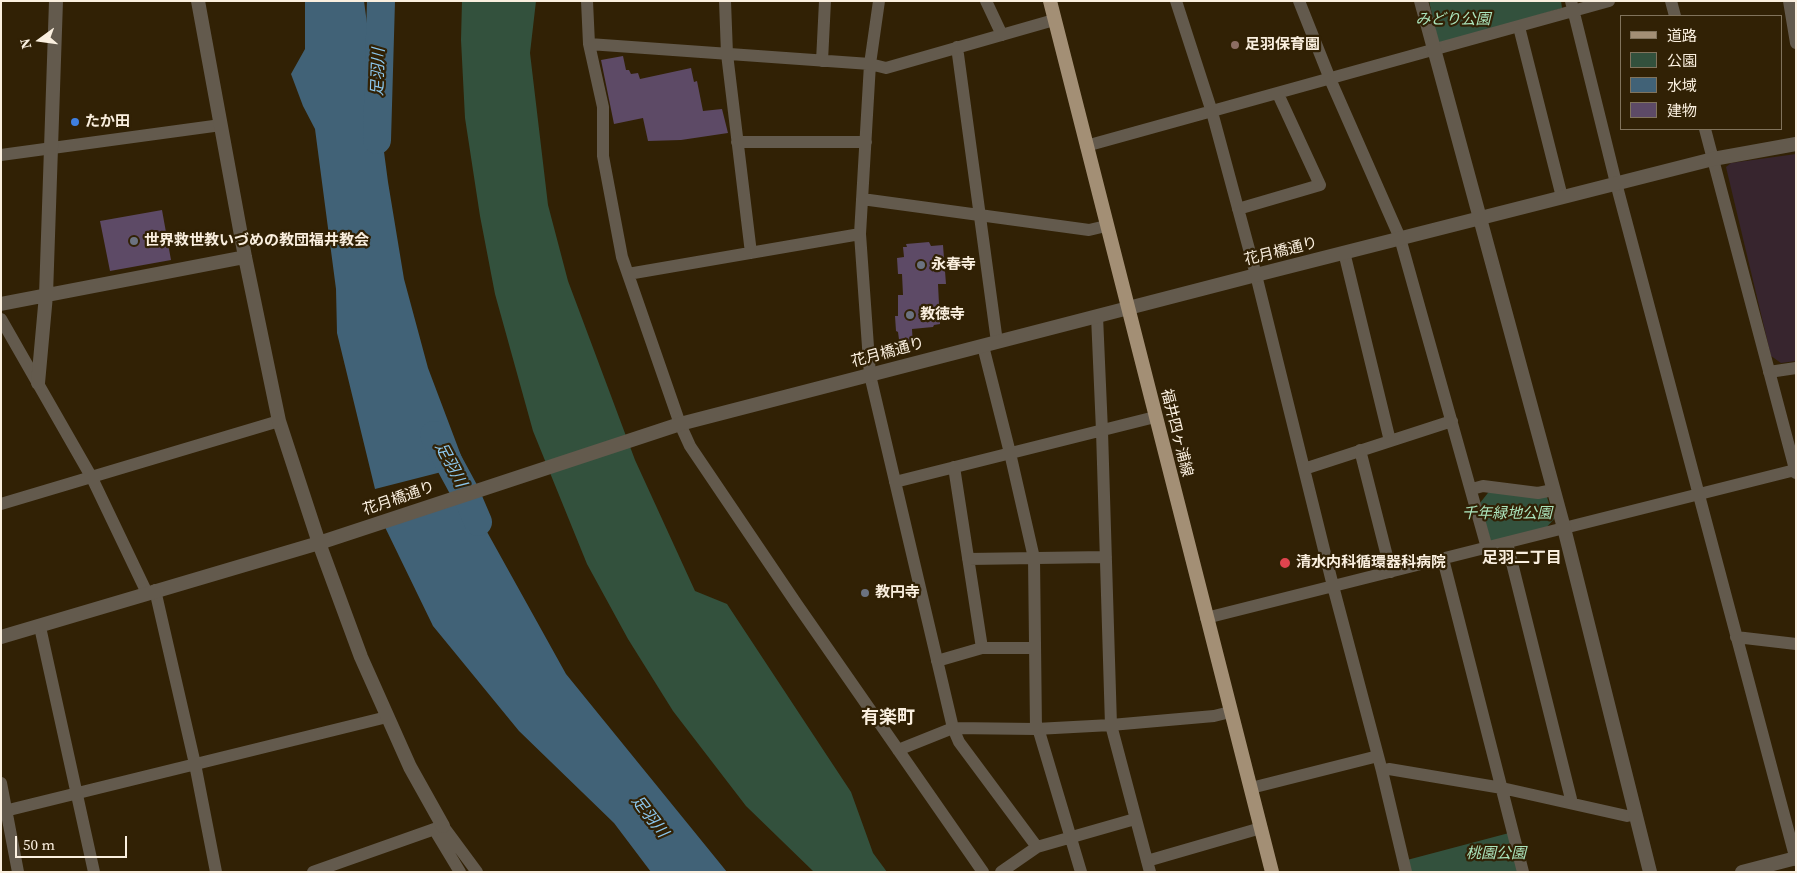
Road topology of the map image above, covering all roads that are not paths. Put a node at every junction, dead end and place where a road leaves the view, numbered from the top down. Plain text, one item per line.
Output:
1 (56, 1) edge
2 (198, 1) edge
3 (587, 1) edge
4 (725, 1) edge
5 (826, 1) edge
6 (879, 1) edge
7 (986, 1) edge
8 (1050, 1) edge
9 (1176, 1) edge
10 (1299, 1) edge
11 (1421, 1) edge
12 (1609, 1) edge
13 (1671, 1) edge
14 (1789, 1) edge
15 (1572, 7) edge
16 (1675, 15) edge
17 (1054, 20) junction
18 (1518, 27) junction
19 (1002, 34) junction
20 (1796, 43) edge
21 (589, 44) junction
22 (957, 48) junction
23 (1434, 51) junction
24 (726, 54) junction
25 (822, 60) junction
26 (870, 64) junction
27 (1330, 79) junction
28 (1278, 94) junction
29 (1212, 112) junction
30 (221, 125) junction
31 (1705, 130) edge
32 (737, 142) junction
33 (866, 142) junction
34 (1796, 144) edge
35 (1086, 146) junction
36 (51, 148) junction
37 (1, 154) edge
38 (1713, 159) junction
39 (1616, 183) junction
40 (1562, 197) junction
41 (862, 199) junction
42 (1238, 209) junction
43 (980, 214) junction
44 (1481, 218) junction
45 (1106, 226) junction
46 (860, 234) junction
47 (1400, 238) junction
48 (1344, 252) junction
49 (751, 253) junction
50 (245, 257) junction
51 (628, 274) junction
52 (1256, 275) junction
53 (46, 295) junction
54 (1, 304) edge
55 (1127, 309) junction
56 (1097, 316) junction
57 (1, 319) edge
58 (998, 342) junction
59 (983, 346) junction
60 (1796, 368) edge
61 (1769, 372) junction
62 (870, 375) junction
63 (38, 383) junction
64 (1155, 417) junction
65 (279, 421) junction
66 (1452, 421) junction
67 (674, 426) junction
68 (1102, 431) junction
69 (1390, 441) junction
70 (1360, 450) junction
71 (1010, 454) junction
72 (954, 467) junction
73 (1304, 469) junction
74 (1795, 472) edge
75 (92, 478) junction
76 (895, 482) junction
77 (1472, 489) junction
78 (1553, 490) junction
79 (1698, 495) junction
80 (1, 504) edge
81 (1564, 528) junction
82 (319, 542) junction
83 (1507, 543) junction
84 (1487, 548) junction
85 (1106, 557) junction
86 (1034, 558) junction
87 (968, 559) junction
88 (1443, 559) junction
89 (1391, 572) junction
90 (1333, 586) junction
91 (151, 592) junction
92 (1206, 618) junction
93 (40, 627) junction
94 (1, 637) edge
95 (1736, 637) junction
96 (1796, 644) edge
97 (982, 648) junction
98 (1035, 648) junction
99 (937, 661) junction
100 (1230, 712) junction
101 (387, 717) junction
102 (1111, 725) junction
103 (953, 728) junction
104 (1037, 729) junction
105 (898, 750) junction
106 (1378, 756) junction
107 (195, 764) junction
108 (1382, 771) junction
109 (1, 783) edge
110 (1251, 788) junction
111 (1502, 788) junction
112 (77, 793) junction
113 (1571, 803) junction
114 (4, 811) edge
115 (1636, 814) junction
116 (1136, 818) junction
117 (438, 827) junction
118 (1261, 828) junction
119 (1071, 837) junction
120 (1036, 847) junction
121 (1795, 859) edge
122 (1148, 867) edge
123 (18, 872) edge
124 (94, 872) edge
125 (216, 872) edge
126 (313, 872) edge
127 (460, 872) edge
128 (477, 872) edge
129 (983, 872) edge
130 (1001, 872) edge
131 (1081, 872) edge
132 (1272, 872) edge
133 (1406, 872) edge
134 (1523, 872) edge
135 (1650, 872) edge
136 (1742, 872) edge

1 - 36 street
2 - 30 street
3 - 21 street
4 - 24 street
5 - 25 street
6 - 26 street
7 - 19 street
8 - 17 main road, 福井四ヶ浦線
9 - 29 street
10 - 27 street
11 - 23 street
12 - 15 street
13 - 16 street
14 - 20 street
15 - 18 street
15 - 39 street
17 - 19 street
17 - 35 main road, 福井四ヶ浦線
18 - 23 street
18 - 40 street
19 - 22 street
21 - 24 street
21 - 51 street
22 - 26 street
22 - 43 street
23 - 27 street
23 - 44 street
24 - 25 street
24 - 32 street
25 - 26 street
26 - 33 street
27 - 28 street
27 - 47 street
28 - 29 street
28 - 42 street
29 - 35 street
29 - 42 street
30 - 36 street
30 - 50 street
31 - 38 street
32 - 33 street
32 - 49 street
33 - 41 street
34 - 38 street, 花月橋通り
35 - 45 main road, 福井四ヶ浦線
36 - 37 street
36 - 53 street
38 - 39 street, 花月橋通り
38 - 61 street
39 - 40 street, 花月橋通り
39 - 79 street
40 - 44 street, 花月橋通り
41 - 43 street
41 - 46 street
42 - 52 street
43 - 45 street
43 - 58 street
44 - 47 street, 花月橋通り
44 - 78 street
45 - 55 main road, 福井四ヶ浦線
46 - 49 street
46 - 62 street
47 - 48 street, 花月橋通り
47 - 66 street
48 - 52 street, 花月橋通り
48 - 69 street
49 - 51 street
50 - 53 street
50 - 65 street
51 - 67 street
52 - 55 street, 花月橋通り
52 - 73 street
53 - 54 street
53 - 63 street
55 - 56 street, 花月橋通り
55 - 64 main road, 福井四ヶ浦線
56 - 58 street, 花月橋通り
56 - 68 street
57 - 63 street
58 - 59 street, 花月橋通り
59 - 62 street, 花月橋通り
59 - 71 street
60 - 61 street
61 - 74 street
62 - 67 street, 花月橋通り
62 - 76 street
63 - 75 street
64 - 68 street
64 - 92 main road, 福井四ヶ浦線
65 - 75 street
65 - 82 street
66 - 69 street
66 - 77 street
67 - 82 street, 花月橋通り
67 - 105 street
68 - 71 street
68 - 85 street
69 - 70 street
70 - 73 street
70 - 89 street
71 - 72 street
71 - 86 street
72 - 76 street
72 - 87 street
73 - 90 street
74 - 79 street
75 - 80 street
75 - 91 street
76 - 99 street
77 - 78 street
77 - 84 street
78 - 81 street
79 - 81 street
79 - 95 street
81 - 83 street
81 - 115 street
82 - 91 street, 花月橋通り
82 - 101 street
83 - 84 street
83 - 113 street
84 - 88 street
85 - 86 street
85 - 102 street
86 - 87 street
86 - 98 street
87 - 97 street
88 - 89 street
88 - 111 street
89 - 90 street
90 - 92 street
90 - 106 street
91 - 93 street, 花月橋通り
91 - 107 street
92 - 100 main road, 福井四ヶ浦線
93 - 94 street, 花月橋通り
93 - 112 street
95 - 96 street
95 - 121 street
97 - 98 street
97 - 99 street
98 - 104 street
99 - 103 street
100 - 102 street
100 - 110 main road, 福井四ヶ浦線
101 - 107 street
101 - 117 street
102 - 104 street
102 - 116 street
103 - 104 street
103 - 105 street
103 - 120 street
104 - 119 street
105 - 129 street
106 - 108 street
106 - 110 street
107 - 112 street
107 - 125 street
108 - 111 street
108 - 133 street
109 - 114 street
110 - 118 main road, 福井四ヶ浦線
111 - 113 street
111 - 134 street
112 - 114 street
112 - 124 street
113 - 115 street
114 - 123 street
115 - 135 street
116 - 119 street
116 - 122 street
117 - 126 street
117 - 127 street
117 - 128 street
118 - 122 street
118 - 132 main road, 福井四ヶ浦線
119 - 120 street
119 - 131 street
120 - 130 street
121 - 136 street

